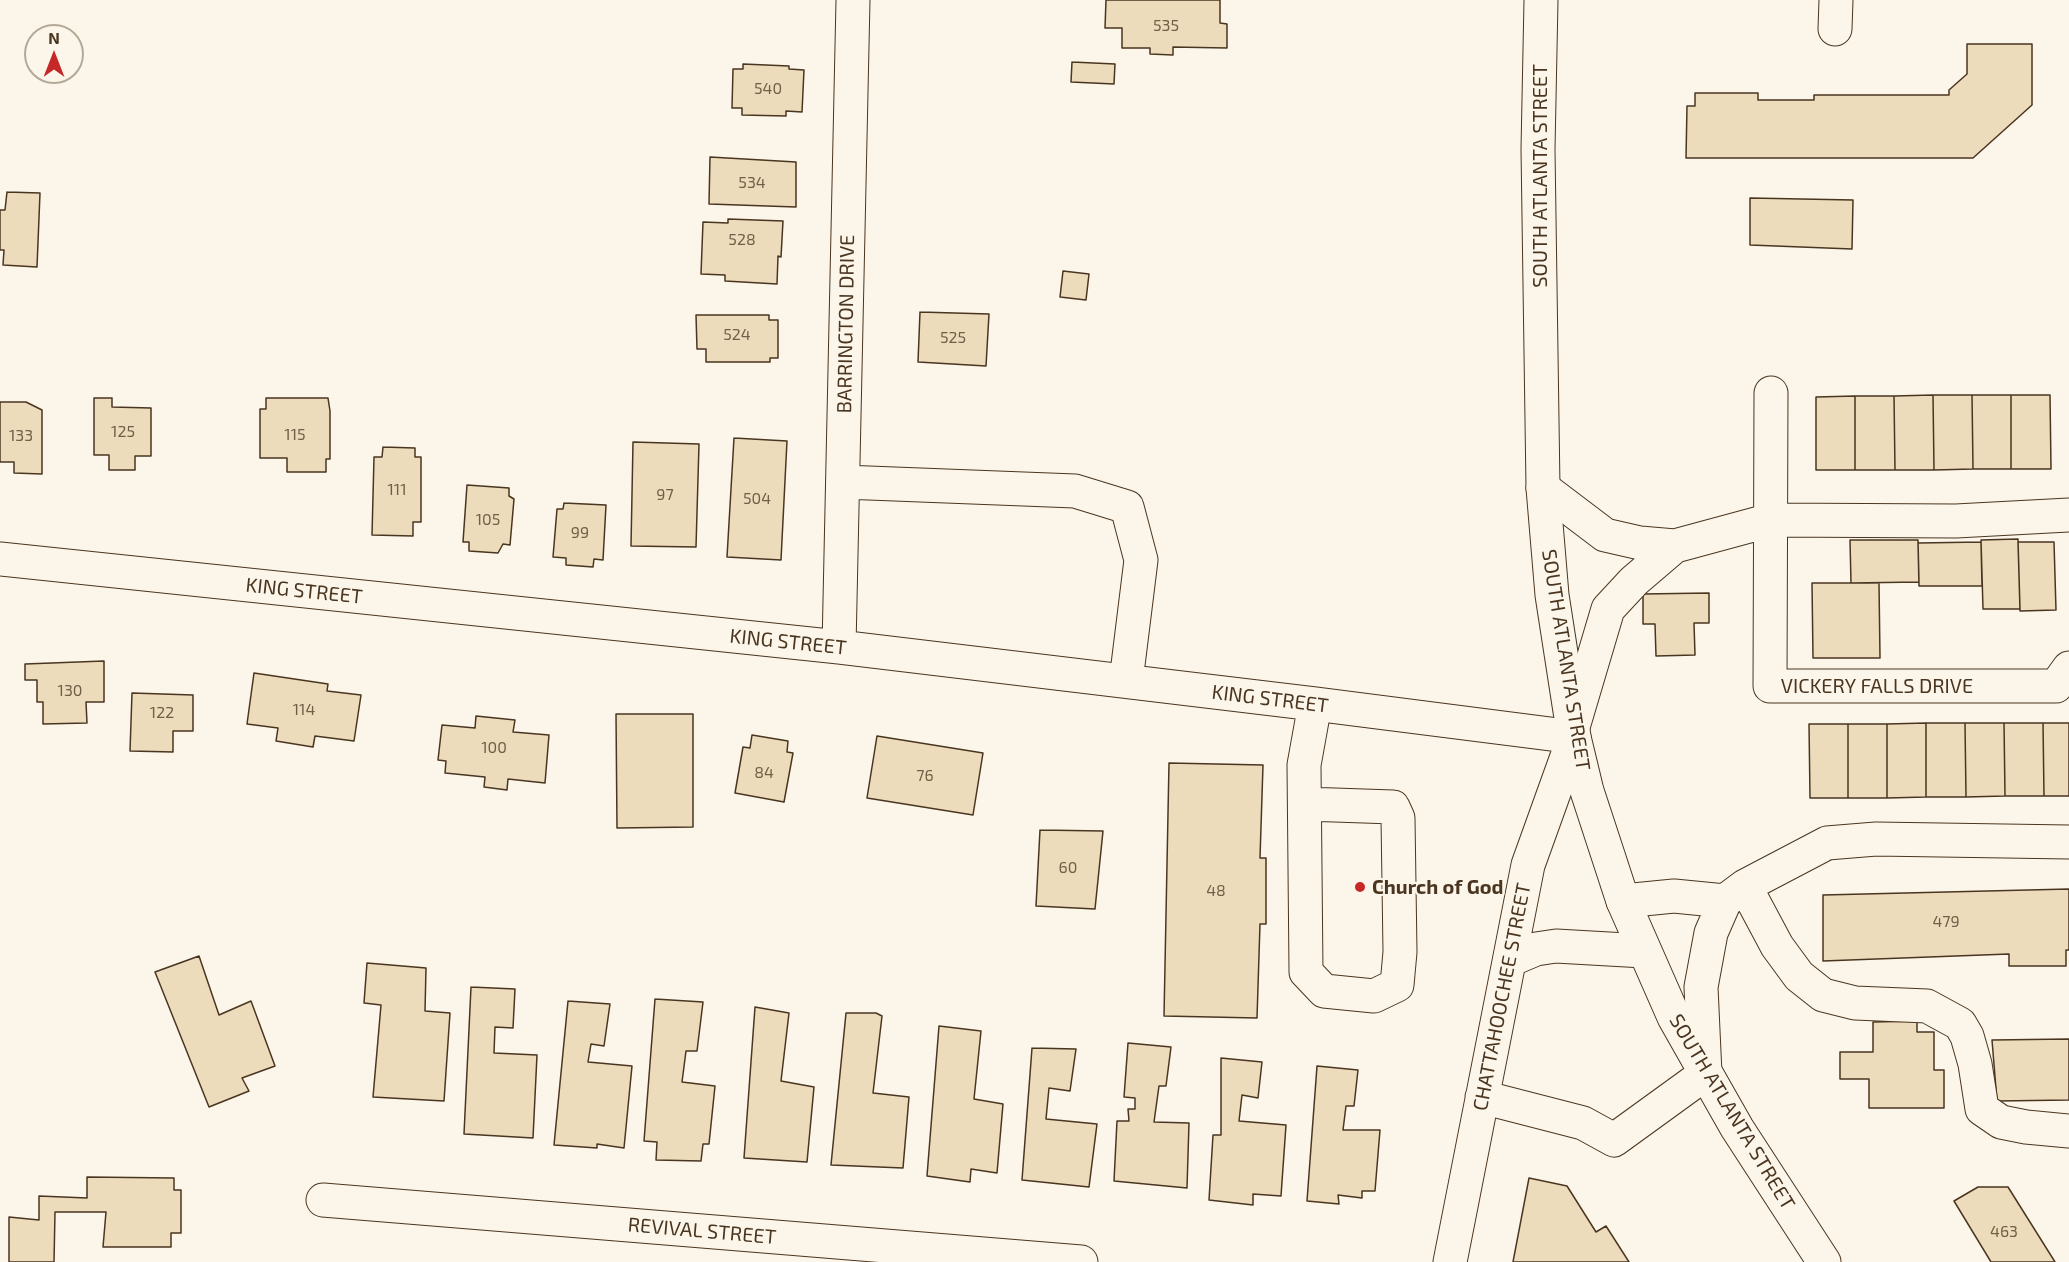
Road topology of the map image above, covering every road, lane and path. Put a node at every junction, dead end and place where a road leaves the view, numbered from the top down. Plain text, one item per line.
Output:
1 (853, 0) edge
2 (1541, 0) edge
3 (1770, 393) dead end
4 (843, 482) junction
5 (1543, 488) junction
6 (2069, 515) edge
7 (1771, 520) junction
8 (1675, 546) junction
9 (0, 559) edge
10 (839, 647) junction
11 (2069, 668) edge
12 (1126, 681) junction
13 (1314, 704) junction
14 (1573, 732) junction
15 (1305, 804) junction
16 (2069, 842) edge
17 (1735, 893) junction
18 (1623, 901) junction
19 (1644, 951) junction
20 (1510, 960) junction
21 (1705, 1074) junction
22 (1482, 1096) junction
23 (2069, 1131) edge
24 (323, 1200) dead end
25 (1081, 1262) edge
26 (1450, 1262) edge
27 (1824, 1262) edge

1 - 4 street, BARRINGTON DRIVE
2 - 5 street, SOUTH ATLANTA STREET
3 - 7 street, VICKERY FALLS DRIVE
4 - 10 street, BARRINGTON DRIVE
4 - 12 street
5 - 8 street
5 - 14 street, SOUTH ATLANTA STREET
6 - 7 street
7 - 8 street
7 - 11 street, VICKERY FALLS DRIVE
8 - 14 street
9 - 10 street, KING STREET
10 - 12 street, KING STREET
12 - 13 street, KING STREET
13 - 14 street, KING STREET
13 - 15 street
14 - 18 street, SOUTH ATLANTA STREET
14 - 20 street, CHATTAHOOCHEE STREET
15 - 15 street
16 - 17 street
17 - 18 street
17 - 21 street
17 - 23 street
18 - 19 street, SOUTH ATLANTA STREET
19 - 20 street
19 - 21 street, SOUTH ATLANTA STREET
20 - 22 street, CHATTAHOOCHEE STREET
21 - 22 street
21 - 27 street, SOUTH ATLANTA STREET
22 - 26 street, CHATTAHOOCHEE STREET
24 - 25 street, REVIVAL STREET

